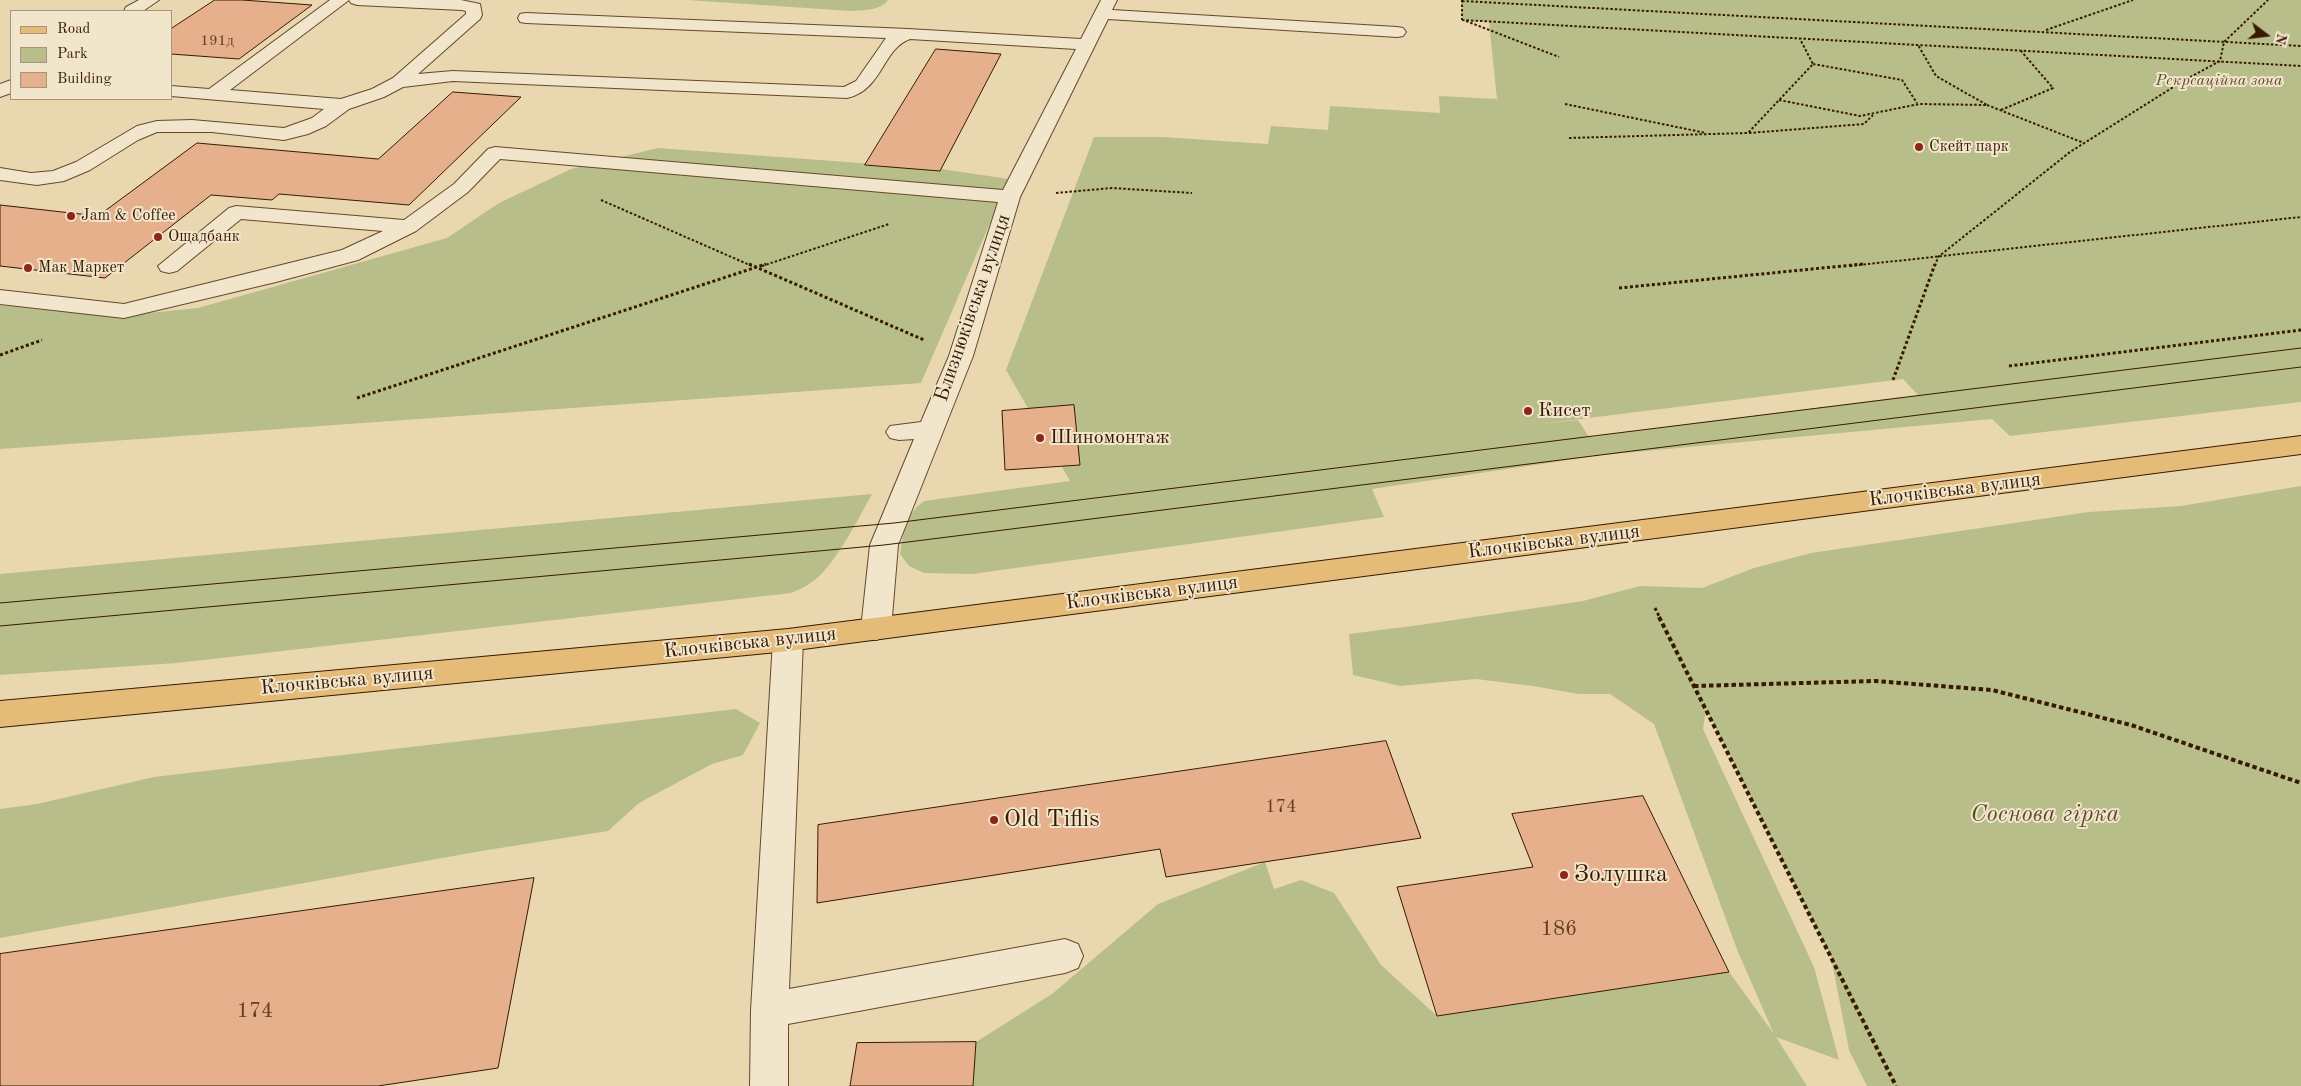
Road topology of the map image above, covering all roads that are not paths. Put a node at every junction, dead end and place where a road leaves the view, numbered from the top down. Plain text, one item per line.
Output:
1 (151, 0) edge
2 (341, 0) edge
3 (357, 0) edge
4 (1106, 7) edge
5 (134, 10) edge
6 (526, 18) dead end
7 (1397, 32) dead end
8 (908, 34) junction
9 (1086, 44) junction
10 (399, 82) junction
11 (172, 92) edge
12 (212, 95) junction
13 (342, 105) junction
14 (0, 174) edge
15 (1010, 197) junction
16 (409, 227) junction
17 (169, 266) dead end
18 (0, 297) edge
19 (931, 430) junction
20 (899, 432) dead end
21 (2301, 445) edge
22 (876, 629) junction
23 (788, 640) junction
24 (0, 714) edge
25 (1065, 956) dead end
26 (770, 1010) junction
27 (769, 1086) edge

1 - 5 street
2 - 12 street
3 - 10 street
4 - 7 street
4 - 9 street, Близнюківська вулиця
6 - 8 street
8 - 9 street
8 - 10 street
9 - 15 street, Близнюківська вулиця
10 - 13 street
11 - 12 street
12 - 13 street
13 - 14 street
15 - 16 street
15 - 19 street, Близнюківська вулиця
16 - 17 street
16 - 18 street
19 - 20 street
19 - 22 street, Близнюківська вулиця
21 - 22 main road, Клочківська вулиця
22 - 23 main road, Клочківська вулиця
23 - 24 main road, Клочківська вулиця
23 - 26 street
25 - 26 street
26 - 27 street

